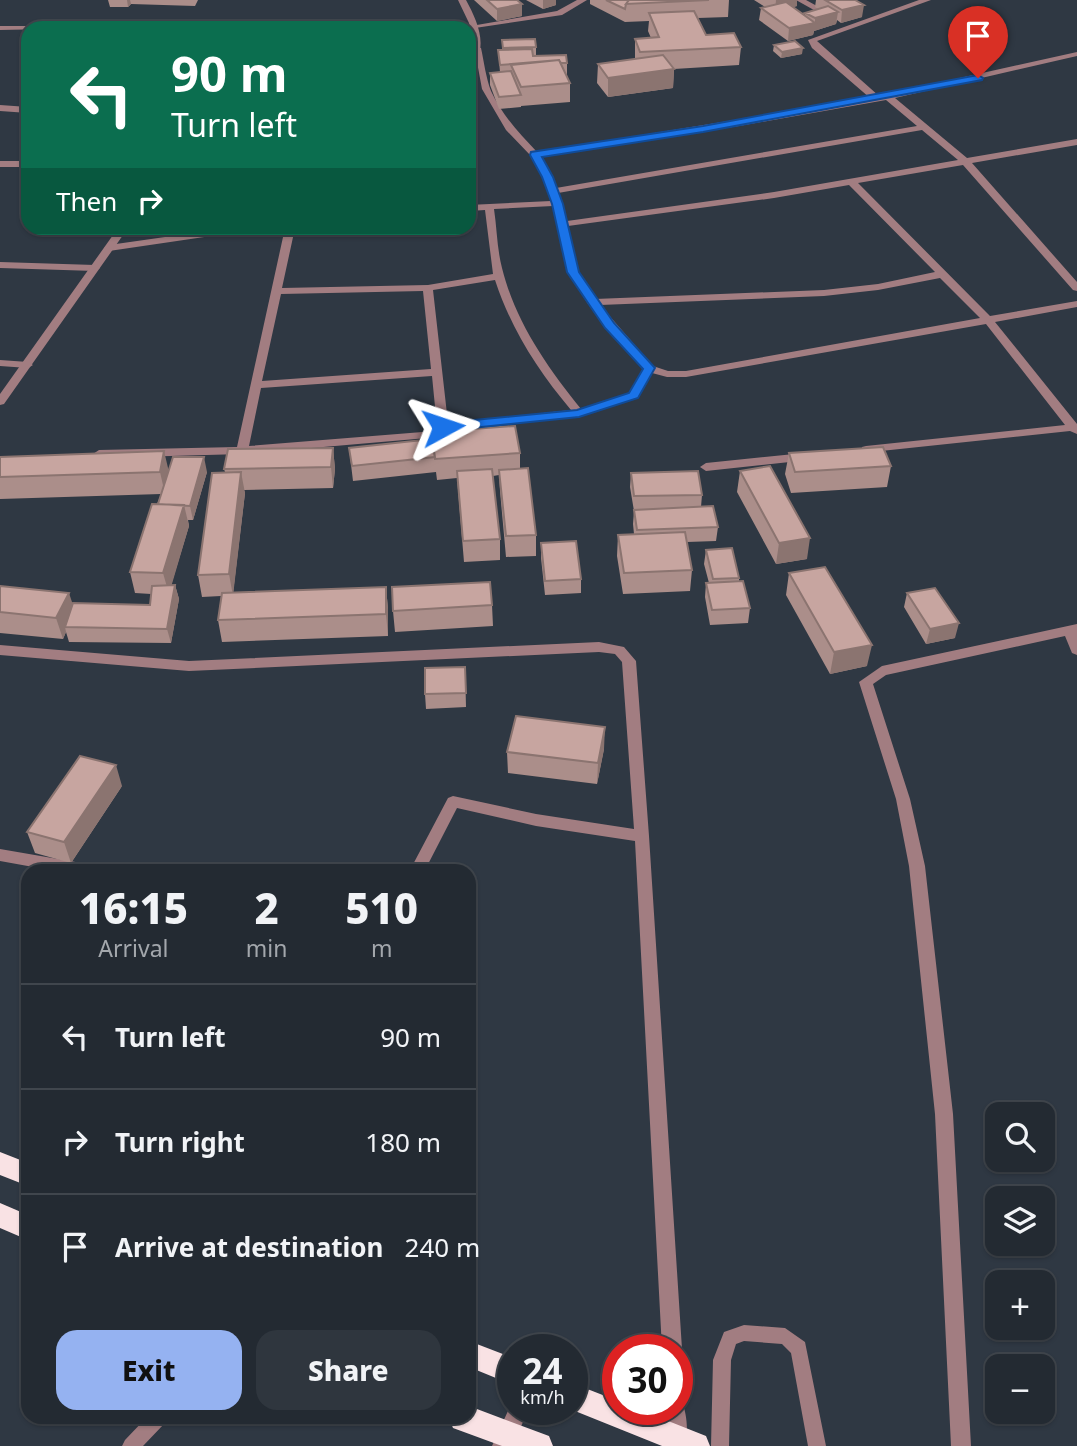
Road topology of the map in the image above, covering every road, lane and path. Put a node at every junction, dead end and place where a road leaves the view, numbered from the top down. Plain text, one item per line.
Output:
1 (462, 0) edge
2 (583, 0) edge
3 (800, 0) edge
4 (887, 0) edge
5 (927, 0) edge
6 (907, 8) junction
7 (472, 21) edge
8 (476, 26) edge
9 (851, 26) junction
10 (0, 27) edge
11 (21, 27) edge
12 (1077, 54) edge
13 (476, 57) edge
14 (887, 96) junction
15 (876, 98) junction
16 (0, 108) edge
17 (21, 110) edge
18 (924, 127) junction
19 (1077, 142) edge
20 (535, 155) junction
21 (965, 161) junction
22 (0, 164) edge
23 (21, 164) edge
24 (851, 181) junction
25 (553, 191) junction
26 (558, 204) junction
27 (489, 207) junction
28 (476, 208) edge
29 (563, 224) junction
30 (118, 235) edge
31 (197, 235) edge
32 (288, 235) edge
33 (109, 248) junction
34 (0, 264) edge
35 (95, 268) junction
36 (943, 274) junction
37 (498, 276) junction
38 (428, 288) junction
39 (1077, 288) edge
40 (276, 291) junction
41 (592, 302) junction
42 (1077, 304) edge
43 (989, 321) junction
44 (0, 363) edge
45 (28, 365) junction
46 (649, 368) junction
47 (437, 372) junction
48 (256, 385) junction
49 (0, 402) edge
50 (579, 413) junction
51 (443, 427) junction
52 (1075, 429) edge
53 (242, 450) junction
54 (856, 451) edge
55 (81, 455) edge
56 (815, 456) edge
57 (706, 467) dead end
58 (1073, 631) edge
59 (0, 650) edge
60 (1077, 650) edge
61 (642, 836) junction
62 (0, 855) edge
63 (53, 864) edge
64 (420, 864) edge
65 (0, 1163) edge
66 (21, 1172) edge
67 (0, 1215) edge
68 (21, 1225) edge
69 (670, 1334) edge
70 (476, 1357) edge
71 (497, 1365) edge
72 (588, 1403) edge
73 (152, 1424) edge
74 (474, 1424) edge
75 (680, 1425) edge
76 (504, 1440) edge
77 (686, 1443) edge
78 (131, 1446) edge
79 (539, 1446) edge
80 (720, 1446) edge
81 (817, 1446) edge
82 (961, 1446) edge

1 - 7 street
2 - 8 street
3 - 9 street
4 - 6 street
5 - 6 street
6 - 9 street
9 - 15 street
10 - 11 street
12 - 14 street
13 - 20 street
14 - 15 street
14 - 18 street
15 - 20 street
16 - 17 street
18 - 21 street
18 - 25 street
19 - 21 street
20 - 25 street
21 - 24 street
21 - 39 street
22 - 23 street
24 - 29 street
24 - 36 street
25 - 26 street
26 - 27 street
26 - 29 street
27 - 28 street
27 - 37 street
29 - 41 street
30 - 33 street
31 - 33 street
32 - 40 street
33 - 35 street
34 - 35 street
35 - 45 street
36 - 41 street
36 - 43 street
37 - 38 street
37 - 50 street
38 - 40 street
38 - 47 street
40 - 48 street
41 - 46 street
42 - 43 street
43 - 46 street
43 - 52 street
44 - 45 street
45 - 49 street
46 - 50 street
47 - 48 street
47 - 51 street
48 - 53 street
50 - 51 street
51 - 53 street
52 - 54 street
53 - 55 street
56 - 57 street
58 - 60 street
58 - 82 street
59 - 61 street
61 - 64 street
61 - 69 street
62 - 63 street
65 - 66 highway
67 - 68 highway
70 - 71 highway
72 - 77 highway
73 - 78 lane
74 - 76 highway
75 - 77 street
76 - 79 highway
80 - 81 lane

